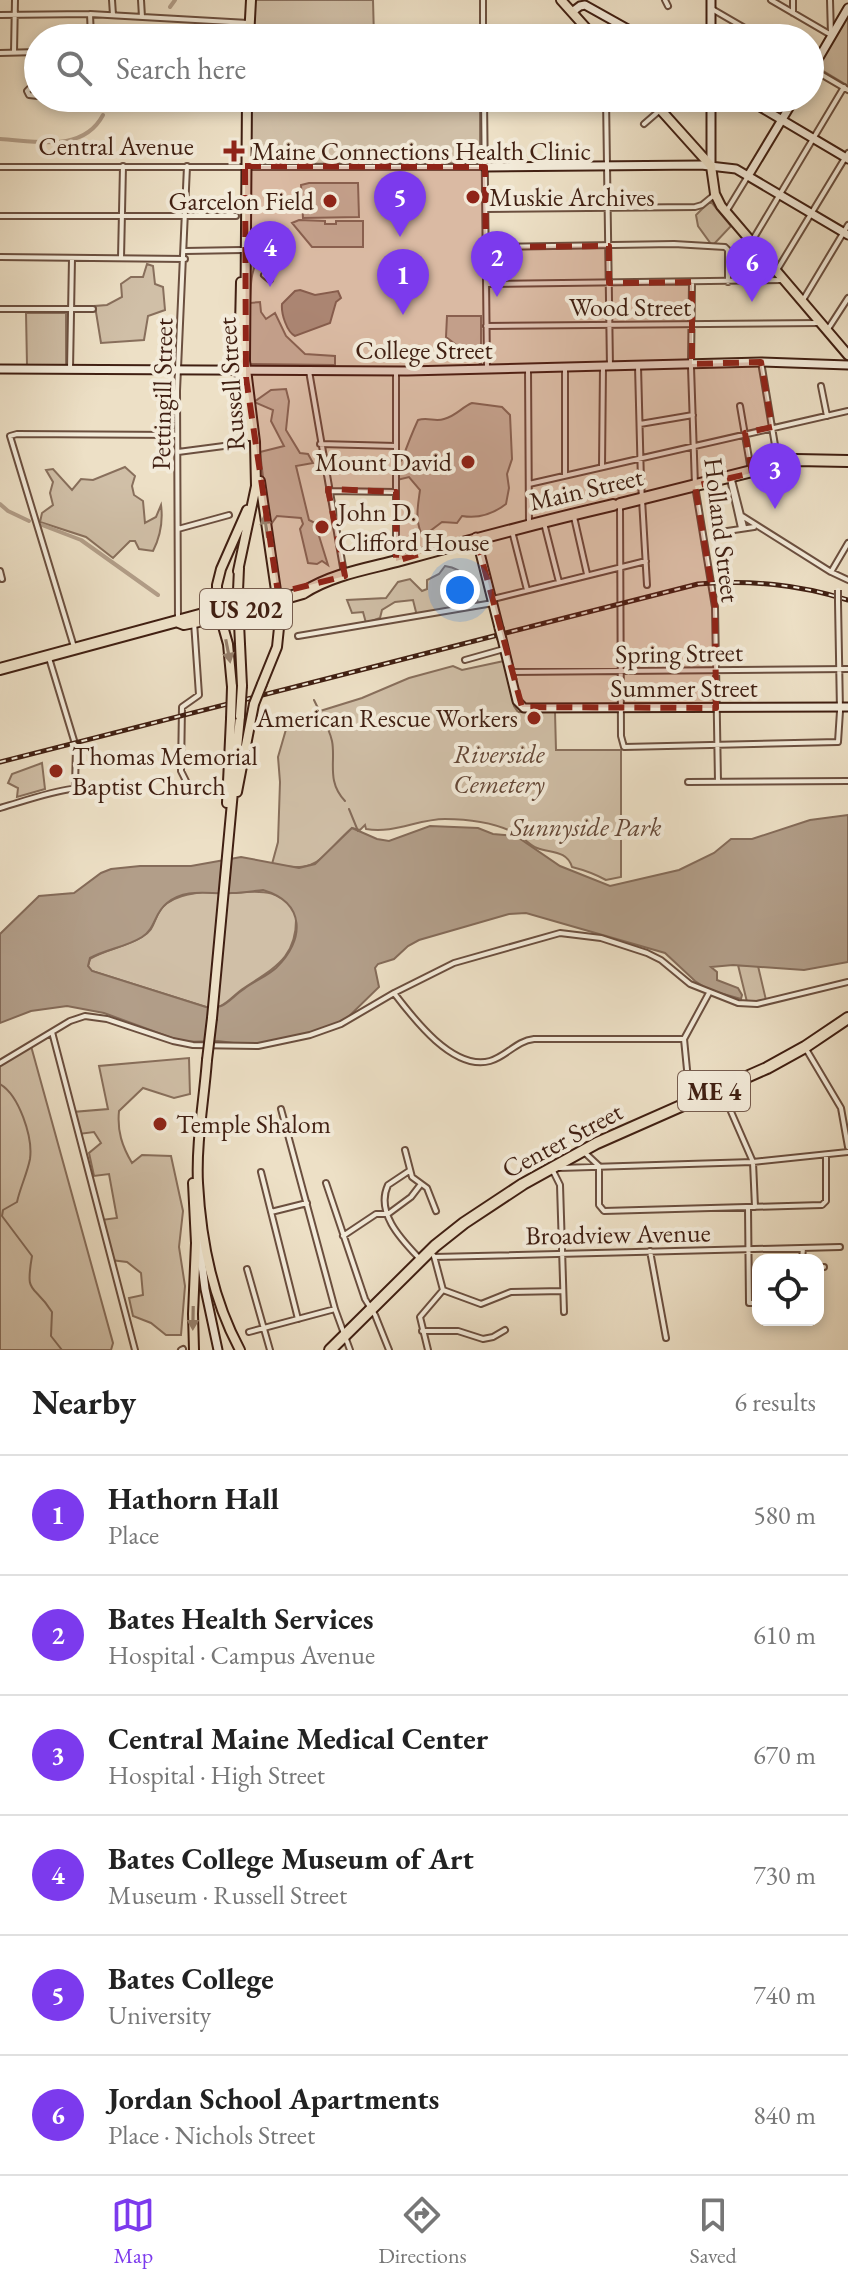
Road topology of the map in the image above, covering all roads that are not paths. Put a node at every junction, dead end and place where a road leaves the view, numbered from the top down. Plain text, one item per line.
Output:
1 (15, 0) edge
2 (112, 0) edge
3 (141, 0) edge
4 (251, 0) edge
5 (483, 0) edge
6 (561, 0) edge
7 (665, 0) edge
8 (771, 0) edge
9 (793, 0) edge
10 (830, 0) edge
11 (711, 4) edge
12 (668, 6) dead end
13 (848, 8) edge
14 (572, 12) junction
15 (793, 13) junction
16 (15, 14) junction
17 (90, 14) junction
18 (0, 15) edge
19 (113, 15) junction
20 (142, 17) junction
21 (250, 23) joint
22 (90, 24) edge
23 (483, 24) edge
24 (583, 24) edge
25 (619, 24) edge
26 (741, 24) edge
27 (812, 24) edge
28 (824, 31) edge
29 (831, 35) junction
30 (824, 47) edge
31 (14, 52) junction
32 (24, 52) edge
33 (0, 53) edge
34 (824, 77) edge
35 (846, 88) edge
36 (247, 112) edge
37 (484, 112) edge
38 (606, 112) edge
39 (658, 112) edge
40 (664, 112) edge
41 (711, 112) edge
42 (770, 112) edge
43 (786, 112) edge
44 (782, 119) junction
45 (644, 124) dead end
46 (814, 138) junction
47 (847, 157) edge
48 (123, 166) junction
49 (187, 166) junction
50 (245, 166) junction
51 (608, 166) junction
52 (711, 166) junction
53 (0, 167) edge
54 (485, 167) junction
55 (748, 176) junction
56 (245, 193) junction
57 (715, 194) junction
58 (780, 194) junction
59 (485, 209) junction
60 (608, 209) junction
61 (726, 212) junction
62 (812, 213) junction
63 (0, 216) edge
64 (122, 216) junction
65 (187, 216) junction
66 (236, 216) dead end
67 (847, 230) edge
68 (752, 241) junction
69 (609, 246) junction
70 (486, 247) junction
71 (242, 250) junction
72 (185, 251) junction
73 (0, 257) edge
74 (72, 258) junction
75 (121, 258) junction
76 (185, 259) junction
77 (777, 270) junction
78 (264, 275) dead end
79 (786, 279) junction
80 (270, 280) dead end
81 (692, 282) junction
82 (728, 282) junction
83 (609, 283) junction
84 (486, 284) junction
85 (848, 298) edge
86 (803, 300) junction
87 (0, 309) edge
88 (70, 309) junction
89 (93, 309) dead end
90 (821, 321) junction
91 (610, 325) junction
92 (692, 325) junction
93 (486, 326) junction
94 (828, 329) junction
95 (848, 355) edge
96 (761, 362) junction
97 (692, 364) junction
98 (848, 365) edge
99 (638, 366) junction
100 (606, 367) junction
101 (0, 369) edge
102 (70, 369) junction
103 (528, 369) junction
104 (565, 369) junction
105 (177, 370) junction
106 (487, 370) junction
107 (309, 371) junction
108 (396, 371) junction
109 (242, 372) junction
110 (821, 386) dead end
111 (740, 406) dead end
112 (848, 411) edge
113 (693, 415) junction
114 (827, 416) junction
115 (640, 424) junction
116 (772, 427) junction
117 (745, 433) junction
118 (177, 435) junction
119 (239, 444) dead end
120 (320, 444) junction
121 (694, 445) junction
122 (396, 446) junction
123 (256, 452) junction
124 (177, 453) junction
125 (641, 458) junction
126 (848, 463) edge
127 (779, 466) junction
128 (602, 467) junction
129 (752, 473) junction
130 (565, 475) junction
131 (730, 478) junction
132 (529, 484) junction
133 (695, 486) junction
134 (329, 491) junction
135 (396, 492) junction
136 (642, 499) junction
137 (617, 505) junction
138 (247, 509) junction
139 (229, 515) dead end
140 (573, 515) junction
141 (742, 516) junction
142 (543, 521) junction
143 (529, 524) junction
144 (742, 527) junction
145 (756, 527) junction
146 (511, 528) junction
147 (178, 529) junction
148 (714, 533) dead end
149 (476, 537) junction
150 (848, 543) edge
151 (396, 561) junction
152 (646, 561) junction
153 (621, 566) junction
154 (0, 571) edge
155 (238, 571) junction
156 (831, 572) junction
157 (587, 574) junction
158 (345, 576) junction
159 (2, 579) dead end
160 (848, 580) edge
161 (559, 582) junction
162 (647, 585) dead end
163 (527, 590) junction
164 (278, 597) junction
165 (492, 601) junction
166 (219, 613) junction
167 (194, 619) junction
168 (179, 622) junction
169 (298, 636) dead end
170 (75, 649) junction
171 (504, 649) junction
172 (49, 657) junction
173 (465, 660) dead end
174 (0, 669) edge
175 (840, 669) junction
176 (848, 669) edge
177 (621, 671) junction
178 (716, 671) junction
179 (510, 672) junction
180 (237, 686) junction
181 (844, 707) edge
182 (621, 708) junction
183 (716, 708) junction
184 (235, 717) junction
185 (716, 746) junction
186 (186, 781) dead end
187 (848, 781) edge
188 (688, 782) dead end
189 (718, 782) junction
190 (75, 787) junction
191 (130, 791) dead end
192 (0, 808) edge
193 (228, 827) junction
194 (848, 982) edge
195 (394, 993) junction
196 (709, 993) junction
197 (848, 1018) edge
198 (52, 1032) junction
199 (684, 1039) junction
200 (805, 1047) junction
201 (205, 1059) junction
202 (0, 1063) edge
203 (722, 1088) junction
204 (690, 1102) junction
205 (281, 1109) dead end
206 (405, 1150) dead end
207 (848, 1150) edge
208 (578, 1152) junction
209 (826, 1155) junction
210 (753, 1162) junction
211 (599, 1166) junction
212 (551, 1167) junction
213 (586, 1167) junction
214 (409, 1171) junction
215 (261, 1172) dead end
216 (198, 1183) junction
217 (326, 1183) dead end
218 (421, 1184) junction
219 (307, 1203) junction
220 (748, 1207) junction
221 (755, 1207) junction
222 (436, 1211) dead end
223 (271, 1212) junction
224 (388, 1214) junction
225 (195, 1230) junction
226 (343, 1236) junction
227 (840, 1247) dead end
228 (803, 1248) junction
229 (748, 1249) junction
230 (650, 1251) junction
231 (562, 1254) junction
232 (802, 1254) edge
233 (428, 1256) junction
234 (201, 1257) junction
235 (247, 1269) dead end
236 (443, 1290) junction
237 (563, 1291) junction
238 (752, 1303) edge
239 (335, 1309) junction
240 (371, 1310) junction
241 (564, 1312) dead end
242 (298, 1319) junction
243 (263, 1328) junction
244 (505, 1330) dead end
245 (422, 1331) junction
246 (249, 1332) dead end
247 (345, 1336) junction
248 (666, 1338) dead end
249 (135, 1350) edge
250 (194, 1350) edge
251 (218, 1350) edge
252 (240, 1350) edge
253 (270, 1350) edge
254 (330, 1350) edge
255 (350, 1350) edge
256 (389, 1350) edge
257 (428, 1350) edge

1 - 16 street
2 - 19 street
3 - 20 street
4 - 21 main road
5 - 23 street
6 - 14 main road
7 - 12 street
8 - 15 street
9 - 15 street
10 - 29 street
11 - 26 street
13 - 29 street
14 - 24 main road
14 - 25 street
15 - 27 street
16 - 17 street
16 - 18 street
16 - 31 street
17 - 19 street
17 - 22 street
19 - 20 street
20 - 21 street
28 - 29 street
29 - 30 street
31 - 32 street
31 - 33 street
34 - 35 street
35 - 46 street
36 - 50 main road, Russell Street
37 - 54 street
38 - 51 street
39 - 45 street
40 - 52 main road
41 - 52 street
42 - 44 street
43 - 44 street
44 - 46 street
44 - 55 street
46 - 47 street
46 - 58 street
47 - 62 street
48 - 49 street, Central Avenue
48 - 53 street, Central Avenue
48 - 64 street
49 - 50 street, Central Avenue
49 - 65 street, Pettingill Street
50 - 54 street, Central Avenue
50 - 56 main road, Russell Street
51 - 52 street, Central Avenue
51 - 54 street, Central Avenue
51 - 60 street
52 - 55 street, Central Avenue
52 - 57 main road
54 - 59 street
55 - 58 street, Central Avenue
55 - 61 street
56 - 71 main road, Russell Street
56 - 109 main road, Russell Street
57 - 60 street
57 - 61 main road
58 - 62 street, Central Avenue
58 - 68 street
59 - 60 street
59 - 70 street
60 - 69 street
61 - 68 main road
62 - 67 street, Central Avenue
62 - 77 street
63 - 64 street
64 - 65 street
64 - 75 street
65 - 66 street
65 - 72 street, Pettingill Street
67 - 86 street
68 - 77 main road
69 - 70 street
69 - 82 street
69 - 83 street
70 - 84 street
71 - 72 street
71 - 109 main road, Russell Street
72 - 76 street, Pettingill Street
73 - 74 street
74 - 75 street
74 - 88 street
75 - 76 street
76 - 105 street, Pettingill Street
77 - 79 main road
78 - 80 street
79 - 82 street
79 - 86 main road
81 - 82 street
81 - 83 street
81 - 92 street, Holland Street
83 - 84 street
83 - 91 street
84 - 93 street
85 - 94 street
86 - 90 main road
87 - 88 street
88 - 89 street
88 - 102 street
90 - 92 street, Wood Street
90 - 94 main road
91 - 92 street, Wood Street
91 - 93 street, Wood Street
91 - 100 street
92 - 97 street, Holland Street
93 - 106 street
94 - 95 main road
96 - 97 street, College Street
96 - 98 street, College Street
96 - 116 street
97 - 99 street, College Street
97 - 113 street, Holland Street
99 - 100 street, College Street
99 - 115 street
100 - 104 street, College Street
100 - 128 street
101 - 102 street, College Street
102 - 105 street, College Street
103 - 104 street, College Street
103 - 106 street, College Street
103 - 132 street
104 - 130 street
105 - 109 street, College Street
105 - 118 street, Pettingill Street
106 - 108 street, College Street
107 - 108 street, College Street
107 - 109 street, College Street
107 - 120 street
108 - 122 street
109 - 123 main road, Russell Street
109 - 138 main road, Russell Street
110 - 114 street
111 - 117 street
112 - 114 street
113 - 115 street
113 - 121 street, Holland Street
114 - 116 street
115 - 125 street
116 - 117 street
116 - 127 street
117 - 121 street
117 - 129 street
118 - 124 street, Pettingill Street
118 - 170 street
119 - 124 street
120 - 122 street
120 - 134 street
121 - 125 street
121 - 133 street, Holland Street
122 - 135 street
123 - 155 main road, Russell Street
164 -> 123 main road
124 - 147 street, Pettingill Street
125 - 128 street
125 - 136 street
126 - 127 highway, Main Street / US 202
127 - 129 highway, Main Street / US 202
128 - 130 street
129 - 131 highway, Main Street / US 202
130 - 132 street
131 - 133 highway, Main Street / US 202
131 - 141 street
131 - 144 street
132 - 143 street
133 - 136 highway, Main Street / US 202
133 - 178 street, Holland Street
134 - 135 street
134 - 158 street
135 - 151 street
136 - 137 highway, Main Street / US 202
136 - 152 street
137 - 140 highway, Main Street / US 202
137 - 153 street
138 - 155 main road, Russell Street
138 - 166 main road
139 - 147 street
140 - 142 highway, Main Street / US 202
140 - 157 street
141 - 144 street
141 - 145 street
142 - 143 highway, Main Street / US 202
142 - 161 street
143 - 146 highway, Main Street / US 202
144 - 145 street
144 - 148 street
145 - 156 street
146 - 149 highway, Main Street / US 202
146 - 163 street
147 - 168 street, Pettingill Street
149 - 151 highway, Main Street / US 202
149 - 165 street
150 - 156 street
151 - 158 highway, Main Street / US 202
152 - 153 street
152 - 162 street
153 - 157 street
153 - 177 street
154 - 159 street
155 - 180 main road, Russell Street, bridge
156 - 160 street
156 - 175 street, bridge
157 - 161 street
158 - 164 highway, Main Street / US 202
161 - 163 street
163 - 165 street
164 - 166 highway, Main Street / US 202
164 - 193 main road, bridge
165 - 169 street
165 - 171 street, bridge
166 - 167 highway, Main Street / US 202
166 -> 180 main road
167 - 168 highway, Main Street / US 202
167 - 186 street
168 - 170 highway, Main Street / US 202
170 - 172 highway, Main Street / US 202
171 - 173 street
171 - 179 street
172 - 174 highway, Main Street / US 202
172 - 190 street
175 - 176 street, Spring Street
175 - 178 street, Spring Street
175 - 181 street
177 - 178 street, Spring Street
177 - 179 street, Spring Street
177 - 182 street
178 - 183 street, Holland Street
179 - 182 street, Summer Street
180 - 184 main road, bridge
181 - 183 street, Summer Street
181 - 185 street
182 - 183 street, Summer Street
182 - 185 street
183 - 185 street, Holland Street
184 - 193 main road
184 - 193 main road
185 - 189 street, Holland Street
187 - 189 street
188 - 189 street
190 - 191 street
190 - 192 street
193 - 201 main road, bridge
194 - 196 street
195 - 196 street
195 - 198 street
195 - 199 street
196 - 199 street
197 - 200 highway, Center Street / ME 4
198 - 202 street
198 - 249 street
199 - 204 street
200 - 203 highway, Center Street / ME 4
200 - 207 street
201 - 216 main road
201 - 225 main road
203 - 204 highway, Center Street / ME 4
203 - 210 street
204 - 208 highway, Center Street / ME 4
205 - 219 street
206 - 214 street
207 - 209 street
208 - 211 street
208 - 212 highway, Center Street / ME 4
208 - 213 street
209 - 210 street
209 - 221 street
210 - 211 street
210 - 221 street
211 - 213 street
211 - 220 street
212 - 213 street
212 - 231 street
212 - 233 highway, Center Street / ME 4
214 - 218 street
214 - 224 street
215 - 223 street
216 - 234 street
216 - 252 main road
217 - 226 street
218 - 222 street
218 - 224 street
219 - 223 street
219 - 239 street
220 - 221 street
220 - 229 street
223 - 242 street
224 - 226 street
224 - 233 street
225 - 234 street
225 -> 250 main road
226 - 240 street
227 - 228 street, Broadview Avenue
228 - 229 street, Broadview Avenue
228 - 232 street
229 - 230 street, Broadview Avenue
229 - 238 street
230 - 231 street, Broadview Avenue
230 - 248 street
231 - 233 street, Broadview Avenue
231 - 237 street
233 - 236 street
233 - 240 highway, Center Street / ME 4
234 - 251 street
235 - 243 street
236 - 237 street
236 - 245 street
237 - 241 street
239 - 242 street
239 - 247 street
240 - 247 highway, Center Street / ME 4
240 - 256 street
242 - 243 street
243 - 246 street
243 - 253 street
244 - 245 street
245 - 257 street
247 - 254 highway, Center Street / ME 4
247 - 255 street

